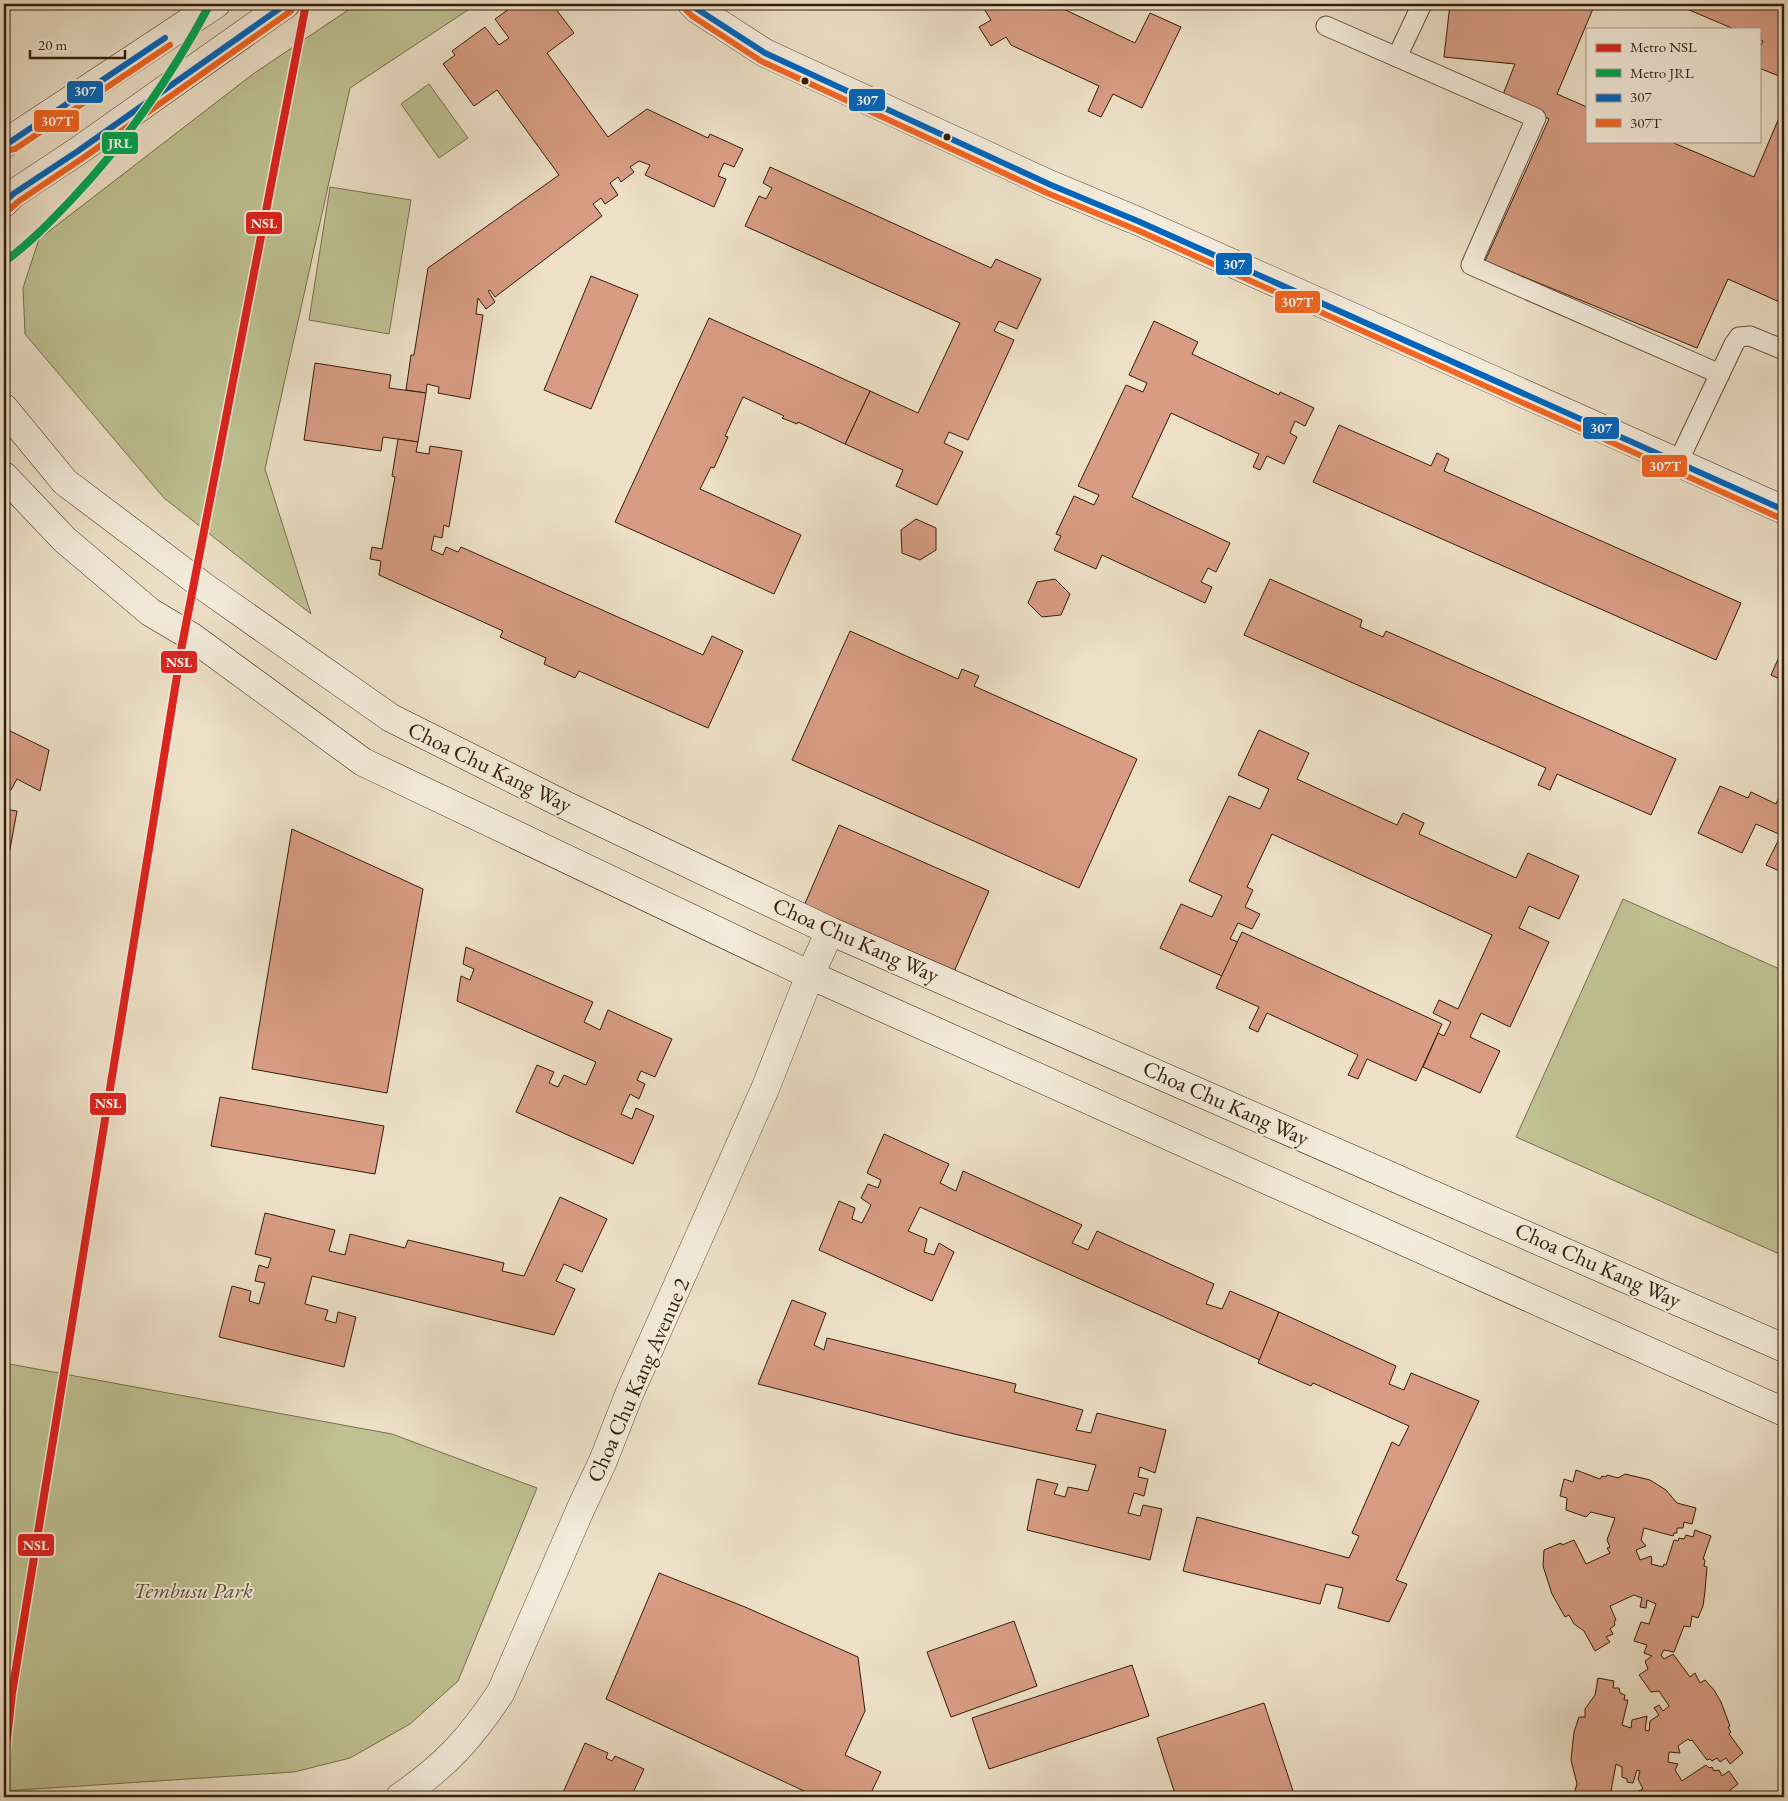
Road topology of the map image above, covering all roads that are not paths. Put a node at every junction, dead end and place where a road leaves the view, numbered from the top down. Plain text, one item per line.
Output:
1 (216, 4) edge
2 (286, 4) edge
3 (692, 4) edge
4 (1422, 4) edge
5 (1326, 26) dead end
6 (1397, 57) junction
7 (6, 142) edge
8 (7, 201) edge
9 (1784, 350) edge
10 (1720, 374) junction
11 (4, 408) edge
12 (1678, 462) junction
13 (4, 476) edge
14 (1784, 510) edge
15 (830, 931) junction
16 (810, 975) junction
17 (1784, 1348) edge
18 (1784, 1412) edge
19 (400, 1797) edge

1 - 7 main road
2 - 8 main road
3 - 12 main road
4 - 6 lane
5 - 6 lane
6 - 10 lane
9 - 10 lane
10 - 12 lane
11 - 15 main road, Choa Chu Kang Way
12 - 14 main road
13 - 16 main road
15 - 16 main road, Choa Chu Kang Avenue 2
15 - 17 main road, Choa Chu Kang Way
16 - 18 main road
16 - 19 main road, Choa Chu Kang Avenue 2

